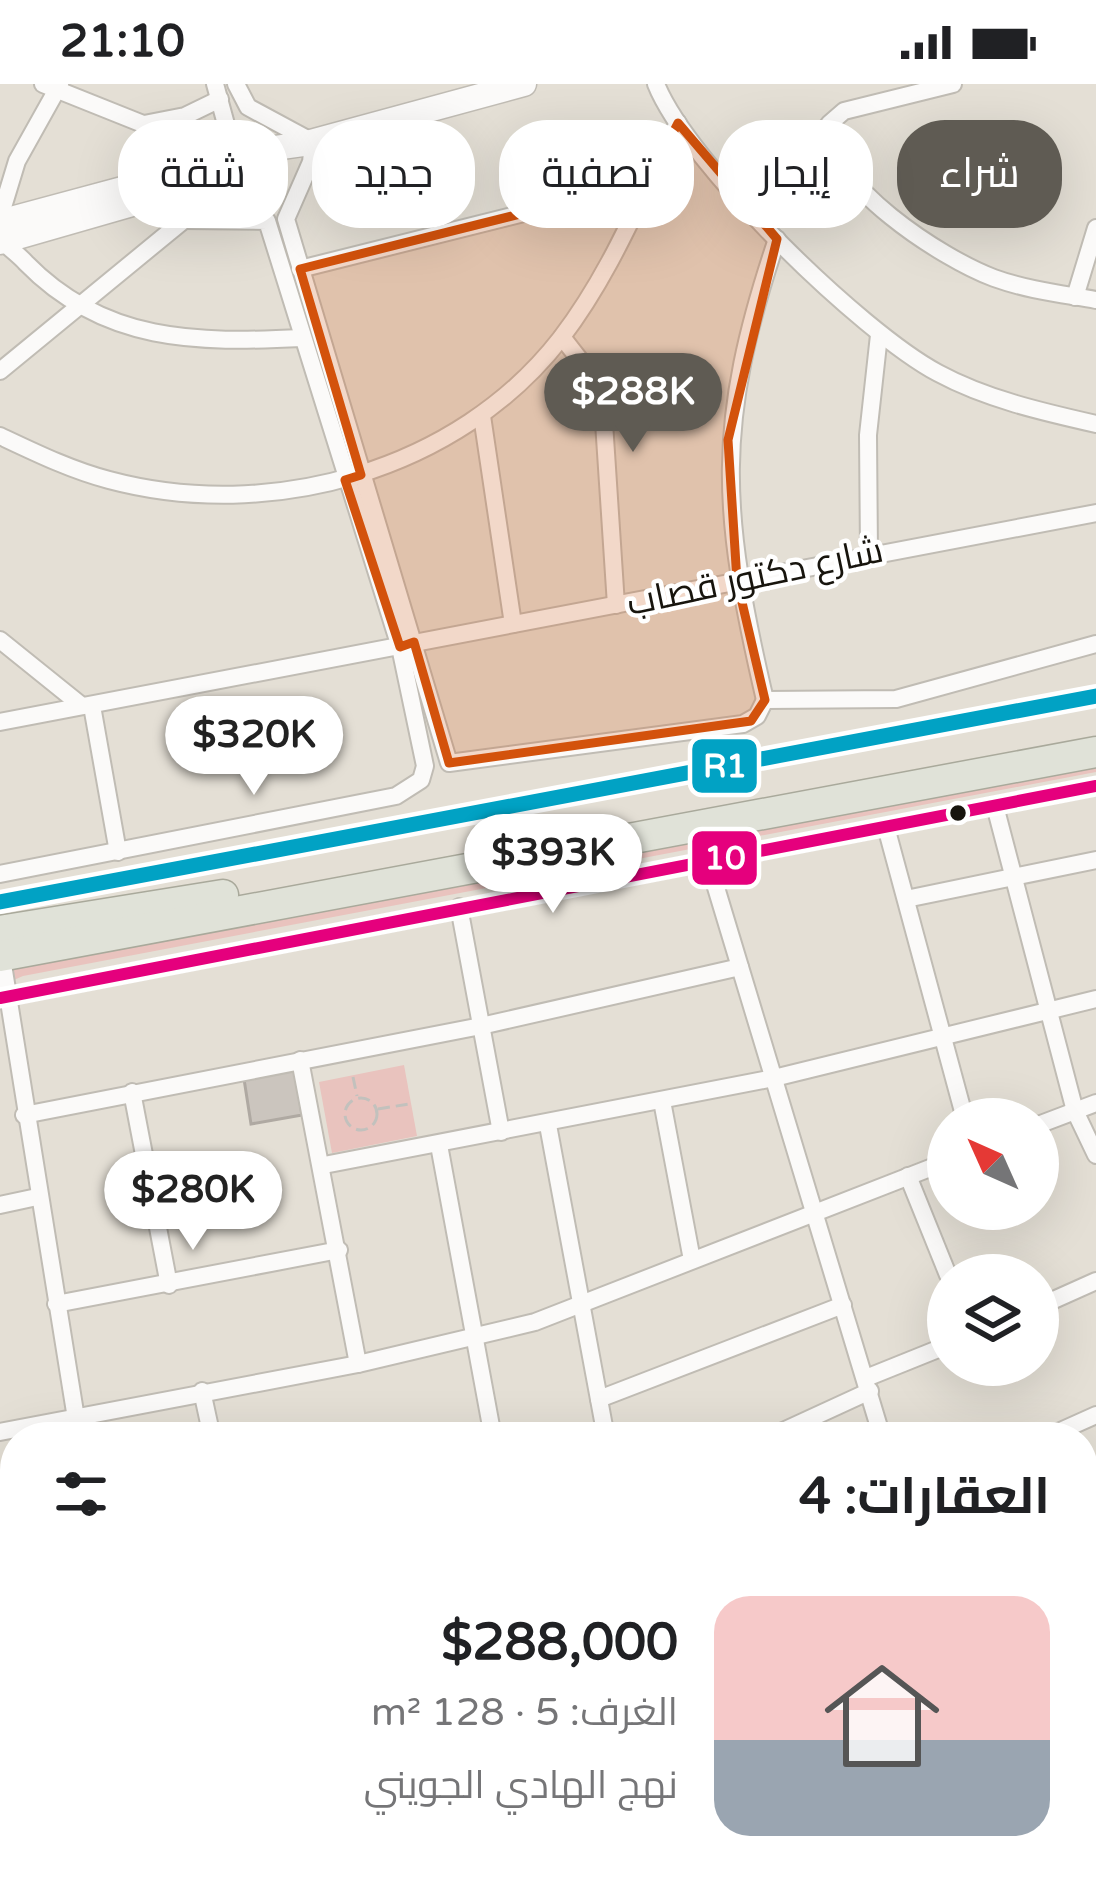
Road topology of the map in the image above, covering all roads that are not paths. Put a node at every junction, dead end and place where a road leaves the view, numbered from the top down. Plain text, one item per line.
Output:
1 (236, 84) edge
2 (524, 84) edge
3 (656, 84) edge
4 (953, 84) edge
5 (53, 85) edge
6 (217, 92) edge
7 (134, 120) edge
8 (164, 120) edge
9 (676, 120) edge
10 (834, 120) edge
11 (694, 142) edge
12 (308, 143) junction
13 (288, 149) edge
14 (718, 171) edge
15 (118, 192) edge
16 (873, 200) edge
17 (118, 205) edge
18 (499, 219) edge
19 (174, 228) edge
20 (269, 228) edge
21 (627, 228) edge
22 (767, 228) edge
23 (1096, 228) edge
24 (7, 230) edge
25 (777, 239) junction
26 (300, 269) junction
27 (1076, 297) junction
28 (1096, 300) edge
29 (77, 306) junction
30 (879, 334) junction
31 (562, 337) junction
32 (302, 338) junction
33 (0, 371) edge
34 (482, 416) junction
35 (1096, 424) edge
36 (0, 436) edge
37 (353, 478) junction
38 (1096, 513) edge
39 (869, 553) junction
40 (737, 580) junction
41 (616, 605) junction
42 (513, 625) junction
43 (0, 640) edge
44 (407, 644) junction
45 (1096, 644) edge
46 (765, 700) junction
47 (87, 706) junction
48 (0, 722) edge
49 (1096, 732) edge
50 (1096, 752) edge
51 (1093, 787) edge
52 (994, 806) junction
53 (1096, 809) edge
54 (886, 826) junction
55 (118, 852) junction
56 (1096, 860) edge
57 (708, 861) junction
58 (0, 874) edge
59 (1012, 874) junction
60 (906, 899) junction
61 (459, 907) junction
62 (0, 932) edge
63 (0, 954) edge
64 (740, 967) junction
65 (3, 998) edge
66 (1096, 999) edge
67 (1048, 1011) junction
68 (481, 1026) junction
69 (946, 1035) junction
70 (300, 1060) junction
71 (774, 1078) junction
72 (132, 1092) junction
73 (960, 1098) edge
74 (662, 1101) junction
75 (1096, 1103) edge
76 (1075, 1111) junction
77 (24, 1114) junction
78 (1059, 1117) edge
79 (548, 1125) junction
80 (501, 1132) junction
81 (440, 1144) junction
82 (1096, 1155) edge
83 (324, 1165) junction
84 (927, 1169) edge
85 (908, 1176) junction
86 (238, 1179) dead end
87 (150, 1194) junction
88 (38, 1197) junction
89 (0, 1205) edge
90 (814, 1209) junction
91 (339, 1250) junction
92 (940, 1254) edge
93 (692, 1260) junction
94 (1096, 1281) edge
95 (169, 1285) junction
96 (1059, 1298) edge
97 (56, 1304) junction
98 (844, 1305) junction
99 (582, 1306) junction
100 (474, 1338) junction
101 (927, 1355) edge
102 (358, 1364) junction
103 (868, 1384) junction
104 (202, 1391) junction
105 (599, 1399) junction
106 (75, 1417) junction
107 (50, 1422) edge
108 (76, 1422) edge
109 (209, 1422) edge
110 (490, 1422) edge
111 (603, 1422) edge
112 (798, 1422) edge
113 (878, 1422) edge

1 - 12 street
2 - 12 street
3 - 9 street
4 - 10 street
5 - 7 street
5 - 24 street
6 - 8 street
11 - 14 street
12 - 13 street
12 - 26 street
15 - 24 street
16 - 27 street
17 - 24 street
18 - 26 street
19 - 29 street
20 - 32 street
21 - 31 street
22 - 25 street
23 - 27 street
24 - 29 street
25 - 30 street
25 - 40 street
26 - 37 street
27 - 28 street
29 - 32 street
29 - 33 street
30 - 35 street
30 - 39 street
31 - 34 street
31 - 41 street
32 - 37 street
34 - 37 street
34 - 42 street
36 - 37 street
37 - 44 street
38 - 39 street, شارع دكتور قصاب
39 - 40 street, شارع دكتور قصاب
40 - 41 street, شارع دكتور قصاب
40 - 46 street
41 - 42 street, شارع دكتور قصاب
42 - 44 street, شارع دكتور قصاب
43 - 47 street
44 - 46 street
44 - 47 street, شارع دكتور قصاب
44 - 55 street
45 - 46 street
47 - 48 street, شارع دكتور قصاب
47 - 55 street
49 - 62 highway
50 - 63 highway
51 - 52 street
51 - 53 street
52 - 54 street
52 - 59 street
54 - 57 street
54 - 60 street
55 - 58 street
56 - 59 street
57 - 61 street
57 - 64 street
59 - 60 street
59 - 67 street
60 - 69 street
61 - 65 street
61 - 68 street
63 - 65 street
64 - 68 street
64 - 71 street
65 - 77 street
66 - 67 street
67 - 69 street
67 - 76 street
68 - 70 street
68 - 80 street
69 - 71 street
69 - 73 street
70 - 72 street
70 - 83 street
71 - 74 street
71 - 90 street
72 - 77 street
72 - 87 street
74 - 79 street
74 - 93 street
75 - 76 street
76 - 78 street
76 - 82 street
77 - 88 street
79 - 80 street
79 - 99 street
80 - 81 street
81 - 83 street
81 - 100 street
83 - 91 street
84 - 85 street
85 - 90 street
85 - 92 street
86 - 87 street
87 - 95 street
88 - 89 street
88 - 97 street
90 - 93 street
90 - 98 street
91 - 95 street
91 - 102 street
93 - 99 street
94 - 96 street
95 - 97 street
97 - 106 street
98 - 103 street
98 - 105 street
99 - 100 street
99 - 105 street
100 - 102 street
100 - 110 street
101 - 103 street
102 - 104 street
103 - 112 street
103 - 113 street
104 - 106 street
104 - 109 street
105 - 111 street
106 - 107 street
106 - 108 street

